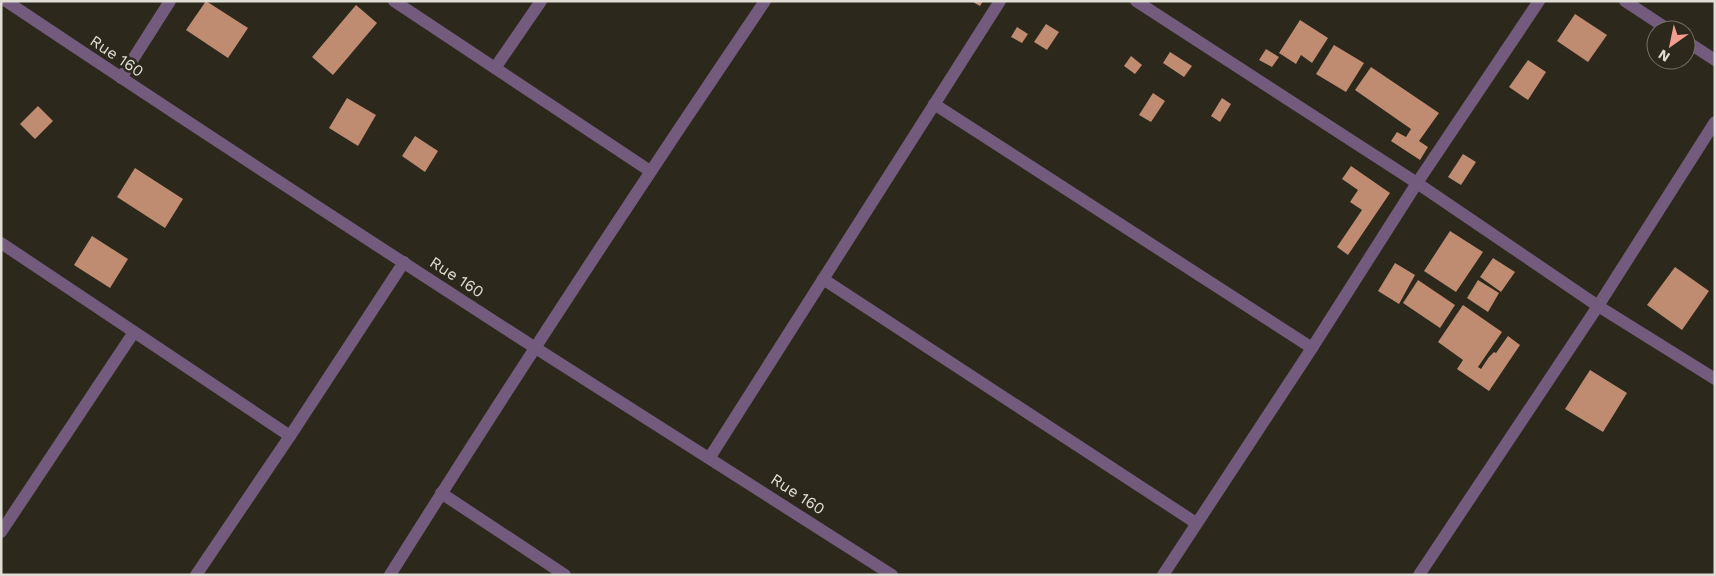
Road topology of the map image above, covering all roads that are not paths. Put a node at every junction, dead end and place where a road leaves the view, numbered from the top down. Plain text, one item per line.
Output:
1 (6, 1) edge
2 (170, 1) edge
3 (394, 1) edge
4 (541, 1) edge
5 (765, 1) edge
6 (1000, 1) edge
7 (1136, 1) edge
8 (1539, 1) edge
9 (1625, 1) edge
10 (1654, 20) edge
11 (1696, 48) edge
12 (1715, 60) edge
13 (495, 68) junction
14 (120, 78) junction
15 (934, 104) junction
16 (1715, 122) edge
17 (650, 171) junction
18 (1417, 183) junction
19 (1, 243) edge
20 (404, 262) junction
21 (823, 279) junction
22 (1598, 306) junction
23 (134, 332) junction
24 (535, 347) junction
25 (1312, 348) junction
26 (1715, 379) edge
27 (290, 436) junction
28 (710, 457) junction
29 (441, 493) junction
30 (1196, 523) junction
31 (1, 532) edge
32 (196, 575) edge
33 (390, 575) edge
34 (565, 575) edge
35 (892, 575) edge
36 (1163, 575) edge
37 (1419, 575) edge

1 - 14 street, Rue 160
2 - 14 street
3 - 13 street
4 - 13 street
5 - 17 street
6 - 15 street
7 - 18 street
8 - 18 street
9 - 10 street
11 - 12 street
13 - 17 street
14 - 20 street, Rue 160
15 - 21 street
15 - 25 street
16 - 22 street
17 - 24 street
18 - 22 street
18 - 25 street
19 - 23 street
20 - 24 street, Rue 160
20 - 27 street
21 - 28 street
21 - 30 street
22 - 26 street
22 - 37 street
23 - 27 street
23 - 31 street
24 - 28 street, Rue 160
24 - 29 street
25 - 30 street
27 - 32 street
28 - 35 street, Rue 160
29 - 33 street
29 - 34 street
30 - 36 street

